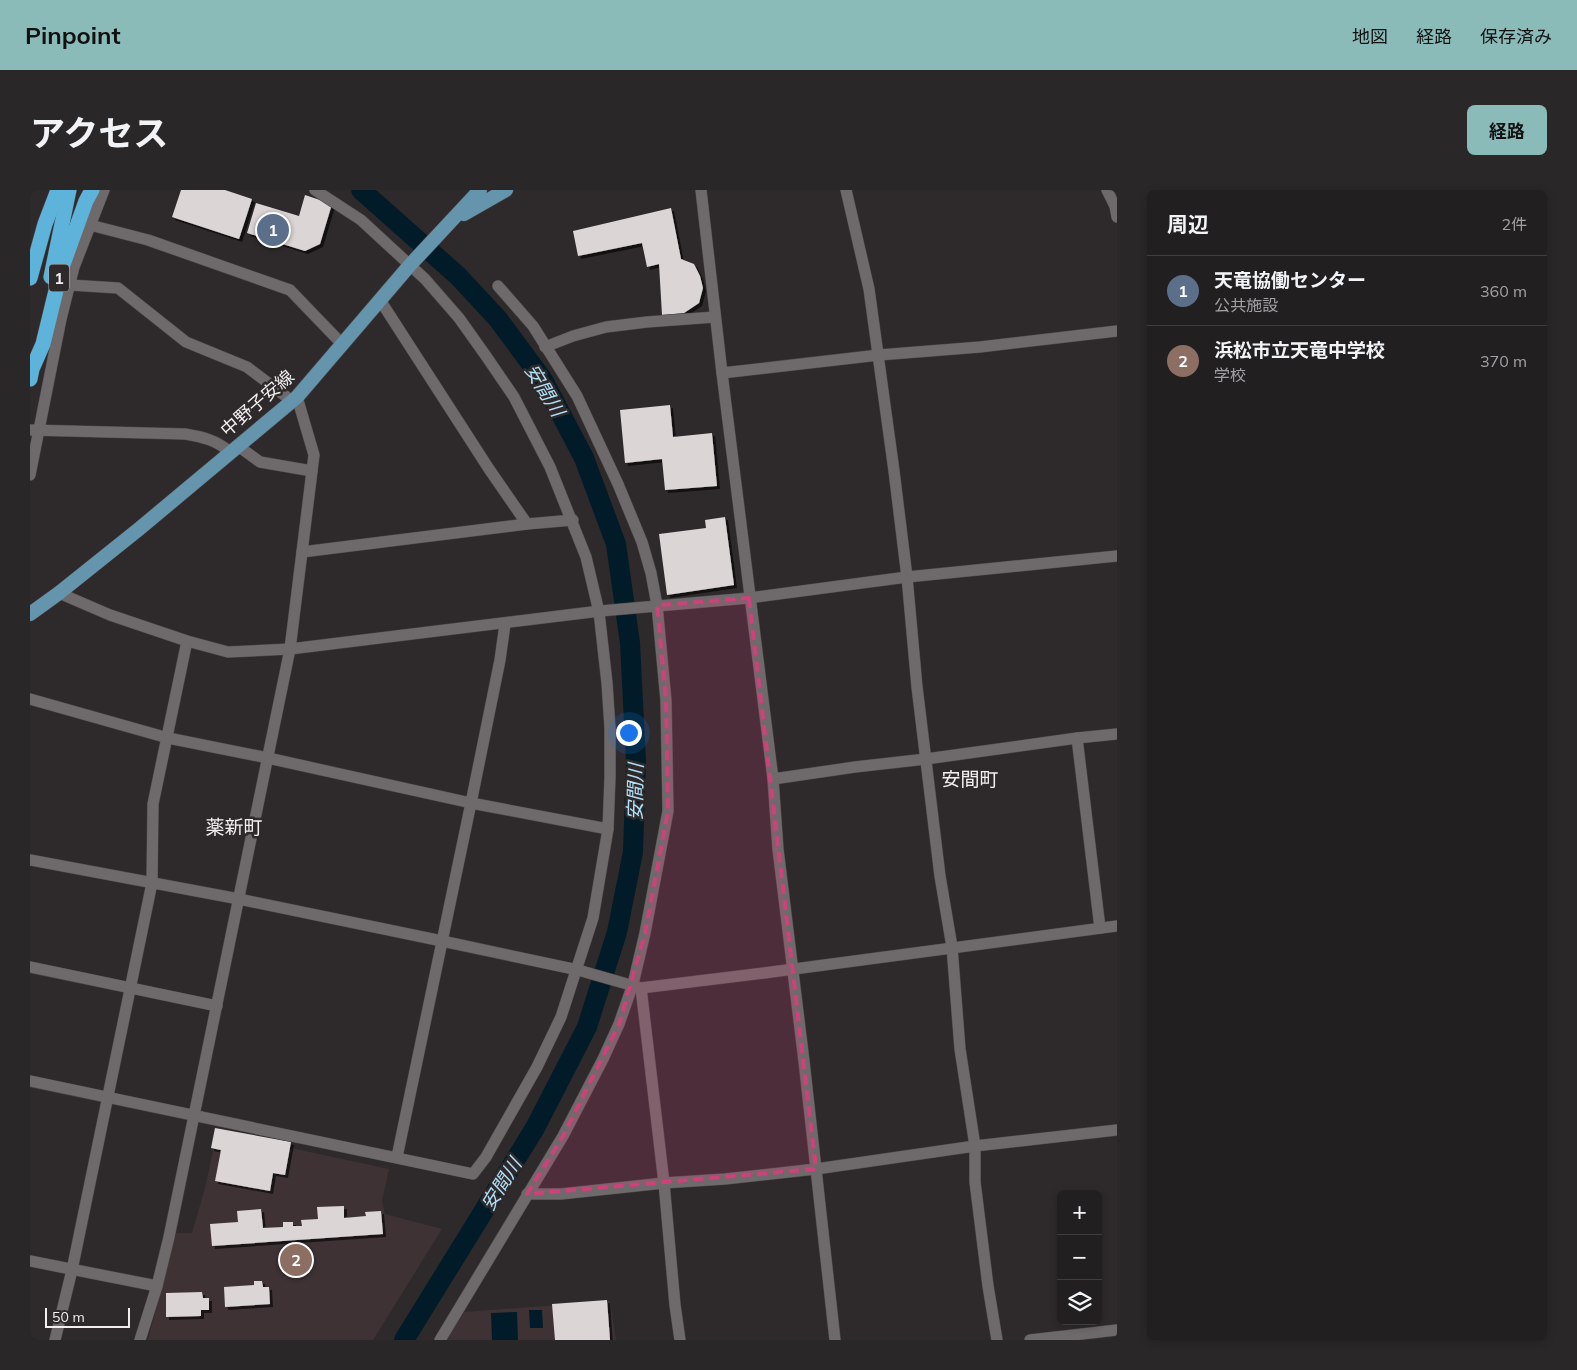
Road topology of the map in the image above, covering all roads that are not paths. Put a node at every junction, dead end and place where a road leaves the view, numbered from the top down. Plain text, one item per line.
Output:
1 (58, 190) edge
2 (69, 190) edge
3 (92, 190) edge
4 (104, 190) edge
5 (315, 190) edge
6 (480, 190) edge
7 (506, 190) edge
8 (701, 190) edge
9 (846, 190) edge
10 (1107, 190) edge
11 (1117, 217) edge
12 (90, 225) junction
13 (448, 225) junction
14 (412, 264) junction
15 (30, 278) edge
16 (70, 285) junction
17 (498, 286) dead end
18 (380, 300) junction
19 (716, 317) junction
20 (1117, 331) edge
21 (342, 344) junction
22 (545, 346) junction
23 (879, 355) junction
24 (722, 373) junction
25 (31, 374) edge
26 (295, 399) junction
27 (35, 430) edge
28 (234, 449) junction
29 (312, 471) junction
30 (30, 475) edge
31 (573, 520) junction
32 (527, 524) junction
33 (302, 552) junction
34 (1117, 556) edge
35 (907, 577) junction
36 (59, 593) junction
37 (749, 598) junction
38 (656, 605) junction
39 (33, 609) edge
40 (600, 611) junction
41 (505, 624) junction
42 (187, 641) junction
43 (290, 649) junction
44 (30, 699) edge
45 (1117, 734) edge
46 (168, 738) junction
47 (1077, 738) junction
48 (268, 758) junction
49 (926, 759) junction
50 (773, 779) junction
51 (471, 803) junction
52 (608, 828) junction
53 (30, 860) edge
54 (152, 883) junction
55 (239, 899) junction
56 (1117, 926) edge
57 (1100, 928) junction
58 (442, 941) junction
59 (952, 947) junction
60 (30, 967) edge
61 (793, 969) junction
62 (577, 970) junction
63 (635, 985) junction
64 (130, 988) junction
65 (217, 1006) junction
66 (30, 1081) edge
67 (108, 1097) junction
68 (195, 1115) junction
69 (1117, 1130) edge
70 (974, 1146) junction
71 (397, 1157) junction
72 (816, 1169) junction
73 (664, 1183) junction
74 (527, 1194) junction
75 (30, 1261) edge
76 (72, 1270) junction
77 (157, 1286) junction
78 (1117, 1330) edge
79 (56, 1340) edge
80 (140, 1340) edge
81 (440, 1340) edge
82 (680, 1340) edge
83 (836, 1340) edge
84 (997, 1340) edge
85 (1030, 1340) edge

1 - 15 highway, 1
2 - 25 highway, 1
3 - 25 highway, 1
4 - 12 street
5 - 14 street
6 - 13 main road, 中野子安線
7 - 13 main road
8 - 19 street
9 - 23 street
10 - 11 street
12 - 16 street
12 - 21 street
13 - 14 main road, 中野子安線
14 - 18 main road, 中野子安線
14 - 31 street
16 - 26 street
16 - 27 street
17 - 22 street
18 - 21 main road, 中野子安線
18 - 32 street
19 - 22 street
19 - 24 street
20 - 23 street
21 - 26 main road, 中野子安線
22 - 38 street
23 - 24 street
23 - 35 street
24 - 37 street
26 - 28 main road, 中野子安線
26 - 29 street
27 - 28 street
27 - 30 street
28 - 29 street
28 - 36 main road, 中野子安線
29 - 33 street
31 - 32 street
31 - 40 street
32 - 33 street
33 - 43 street
34 - 35 street
35 - 37 street
35 - 49 street
36 - 39 main road, 中野子安線
36 - 42 street
37 - 38 street
37 - 50 street
38 - 40 street
38 - 63 street
40 - 41 street
40 - 52 street
41 - 43 street
41 - 51 street
42 - 43 street
42 - 46 street
43 - 48 street
44 - 46 street
45 - 47 street
46 - 48 street
46 - 54 street
47 - 49 street
47 - 57 street
48 - 51 street
48 - 55 street
49 - 50 street
49 - 59 street
50 - 61 street
51 - 52 street
51 - 58 street
52 - 62 street
53 - 54 street
54 - 55 street
54 - 64 street
55 - 58 street
55 - 65 street
56 - 57 street
57 - 59 street
58 - 62 street
58 - 71 street
59 - 61 street
59 - 70 street
60 - 64 street
61 - 63 street
61 - 72 street
62 - 63 street
62 - 71 street
63 - 73 street
63 - 74 street
64 - 65 street
64 - 67 street
65 - 68 street
66 - 67 street
67 - 68 street
67 - 76 street
68 - 71 street
68 - 77 street
69 - 70 street
70 - 72 street
70 - 84 street
72 - 73 street
72 - 83 street
73 - 74 street
73 - 82 street
74 - 81 street
75 - 76 street
76 - 77 street
76 - 79 street
77 - 80 street
78 - 85 street

